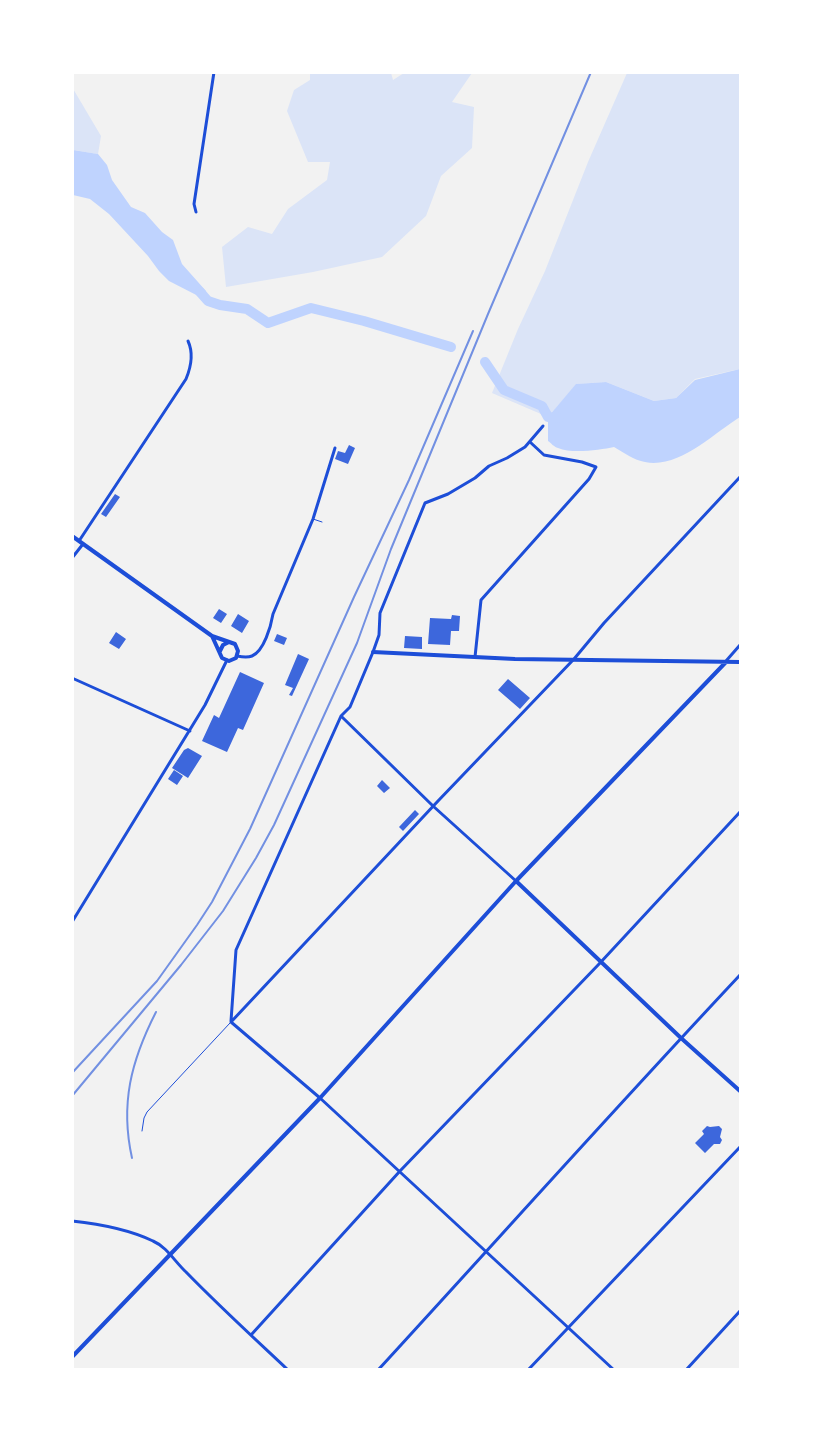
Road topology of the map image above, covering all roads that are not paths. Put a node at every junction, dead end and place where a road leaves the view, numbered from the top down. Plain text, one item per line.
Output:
1 (214, 72) edge
2 (196, 212) dead end
3 (188, 342) dead end
4 (543, 426) dead end
5 (530, 442) junction
6 (335, 448) dead end
7 (740, 477) edge
8 (313, 519) junction
9 (322, 522) dead end
10 (72, 536) edge
11 (81, 542) junction
12 (72, 558) edge
13 (212, 636) junction
14 (229, 642) junction
15 (740, 645) edge
16 (220, 651) junction
17 (373, 652) junction
18 (237, 656) junction
19 (475, 657) junction
20 (574, 659) junction
21 (227, 660) junction
22 (726, 662) junction
23 (740, 662) edge
24 (72, 678) edge
25 (341, 716) junction
26 (190, 731) junction
27 (433, 806) junction
28 (740, 812) edge
29 (516, 881) junction
30 (72, 922) edge
31 (600, 963) junction
32 (740, 975) edge
33 (231, 1022) junction
34 (681, 1038) junction
35 (740, 1091) edge
36 (320, 1098) junction
37 (142, 1131) dead end
38 (740, 1147) edge
39 (400, 1171) junction
40 (72, 1221) edge
41 (487, 1251) junction
42 (169, 1253) junction
43 (740, 1311) edge
44 (568, 1328) junction
45 (251, 1335) junction
46 (72, 1357) edge
47 (288, 1370) edge
48 (378, 1370) edge
49 (528, 1370) edge
50 (614, 1370) edge
51 (686, 1370) edge

1 - 2 street
3 - 11 street
4 - 5 street
5 - 17 street
5 - 19 street
6 - 8 street
7 - 20 street
8 - 9 lane
8 - 18 street
10 - 11 street
11 - 12 street
11 - 13 street
13 - 14 street
13 - 16 street
14 - 16 street
14 - 18 street
15 - 22 street
16 - 21 street
17 - 19 street
17 - 25 street
18 - 21 street
19 - 20 street
20 - 22 street
20 - 27 street
21 - 26 street
22 - 23 street
22 - 29 street
24 - 26 street
25 - 27 street
25 - 33 street
26 - 30 street
27 - 29 street
27 - 33 street
28 - 31 street
29 - 31 street
29 - 36 street
31 - 34 street
31 - 39 street
32 - 34 street
33 - 36 street
33 - 37 lane
34 - 35 street
34 - 41 street
36 - 39 street
36 - 42 street
38 - 44 street
39 - 41 street
39 - 45 street
40 - 42 street
41 - 44 street
41 - 48 street
42 - 45 street
42 - 46 street
43 - 51 street
44 - 49 street
44 - 50 street
45 - 47 street

